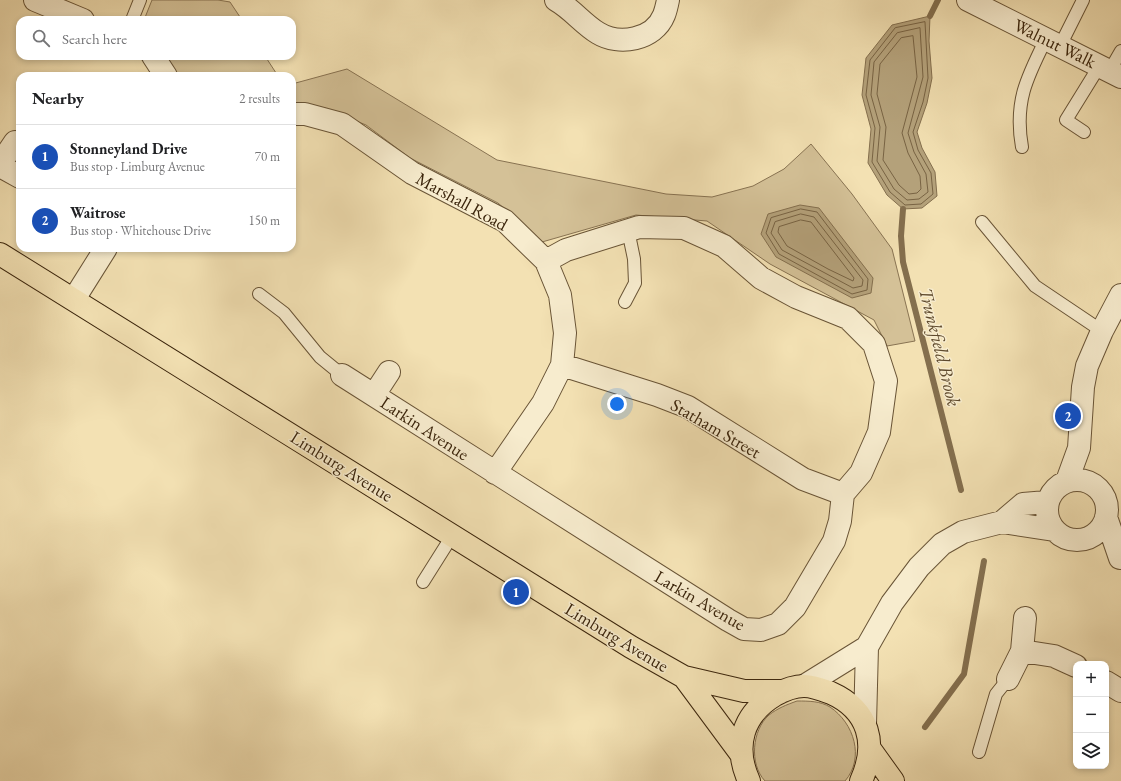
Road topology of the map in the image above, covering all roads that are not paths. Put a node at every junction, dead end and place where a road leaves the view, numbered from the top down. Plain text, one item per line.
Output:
1 (35, 0) edge
2 (140, 0) edge
3 (556, 0) edge
4 (668, 0) edge
5 (968, 0) edge
6 (1083, 0) edge
7 (73, 16) edge
8 (134, 16) edge
9 (1053, 42) junction
10 (1121, 51) edge
11 (156, 60) edge
12 (1110, 71) edge
13 (163, 72) edge
14 (296, 114) edge
15 (1084, 132) dead end
16 (15, 142) dead end
17 (1022, 146) dead end
18 (0, 165) edge
19 (16, 175) edge
20 (982, 222) dead end
21 (628, 230) junction
22 (103, 252) edge
23 (0, 254) edge
24 (546, 261) junction
25 (259, 294) dead end
26 (1121, 295) edge
27 (74, 299) junction
28 (625, 302) dead end
29 (1102, 331) junction
30 (562, 364) junction
31 (389, 372) dead end
32 (342, 375) joint
33 (374, 395) junction
34 (1079, 448) junction
35 (495, 473) junction
36 (1067, 481) junction
37 (1095, 486) junction
38 (843, 494) junction
39 (1047, 502) junction
40 (1106, 517) junction
41 (1002, 522) junction
42 (1054, 530) junction
43 (452, 536) junction
44 (1084, 540) junction
45 (1121, 558) edge
46 (423, 582) dead end
47 (1025, 618) dead end
48 (868, 647) junction
49 (1022, 651) junction
50 (1073, 665) edge
51 (684, 677) junction
52 (1008, 679) joint
53 (1109, 684) edge
54 (804, 686) junction
55 (783, 691) junction
56 (1121, 691) edge
57 (864, 724) junction
58 (870, 749) junction
59 (979, 752) dead end
60 (741, 754) junction
61 (749, 781) edge
62 (861, 781) edge
63 (893, 781) edge

1 - 7 street
2 - 8 lane
3 - 4 street
5 - 9 street, Walnut Walk
6 - 9 lane
9 - 12 street, Walnut Walk
9 - 17 lane
10 - 12 lane
11 - 13 street
12 - 15 lane
14 - 24 street, Marshall Road
16 - 18 street
18 - 19 street
20 - 29 lane
21 - 24 street
21 - 28 lane
21 - 38 street
22 - 27 street
23 - 27 main road, Limburg Avenue
24 - 30 street, Marshall Road
25 - 32 lane
26 - 29 street
27 - 43 main road, Limburg Avenue
29 - 34 street
30 - 35 street, Marshall Road
30 - 38 street, Statham Street
31 - 33 street, Larkin Avenue
32 - 33 street, Larkin Avenue
33 - 35 street, Larkin Avenue
34 - 36 street
34 - 37 street
35 - 38 street, Larkin Avenue
36 - 37 street
36 - 39 street
37 - 40 street
39 - 41 street
39 - 42 street
40 - 44 street
40 - 45 street
41 - 42 street
41 - 48 street
42 - 44 street
43 - 46 lane
43 - 51 main road, Limburg Avenue
44 - 45 street
47 - 49 street
48 - 54 street
48 - 57 street
49 - 50 street
49 - 52 street
51 - 55 main road, Limburg Avenue
51 - 60 main road, Limburg Avenue
52 - 59 lane
53 - 56 street
54 - 55 main road
54 - 57 main road
55 - 60 main road
57 - 58 main road
58 - 62 main road
58 - 63 main road
60 - 61 main road

